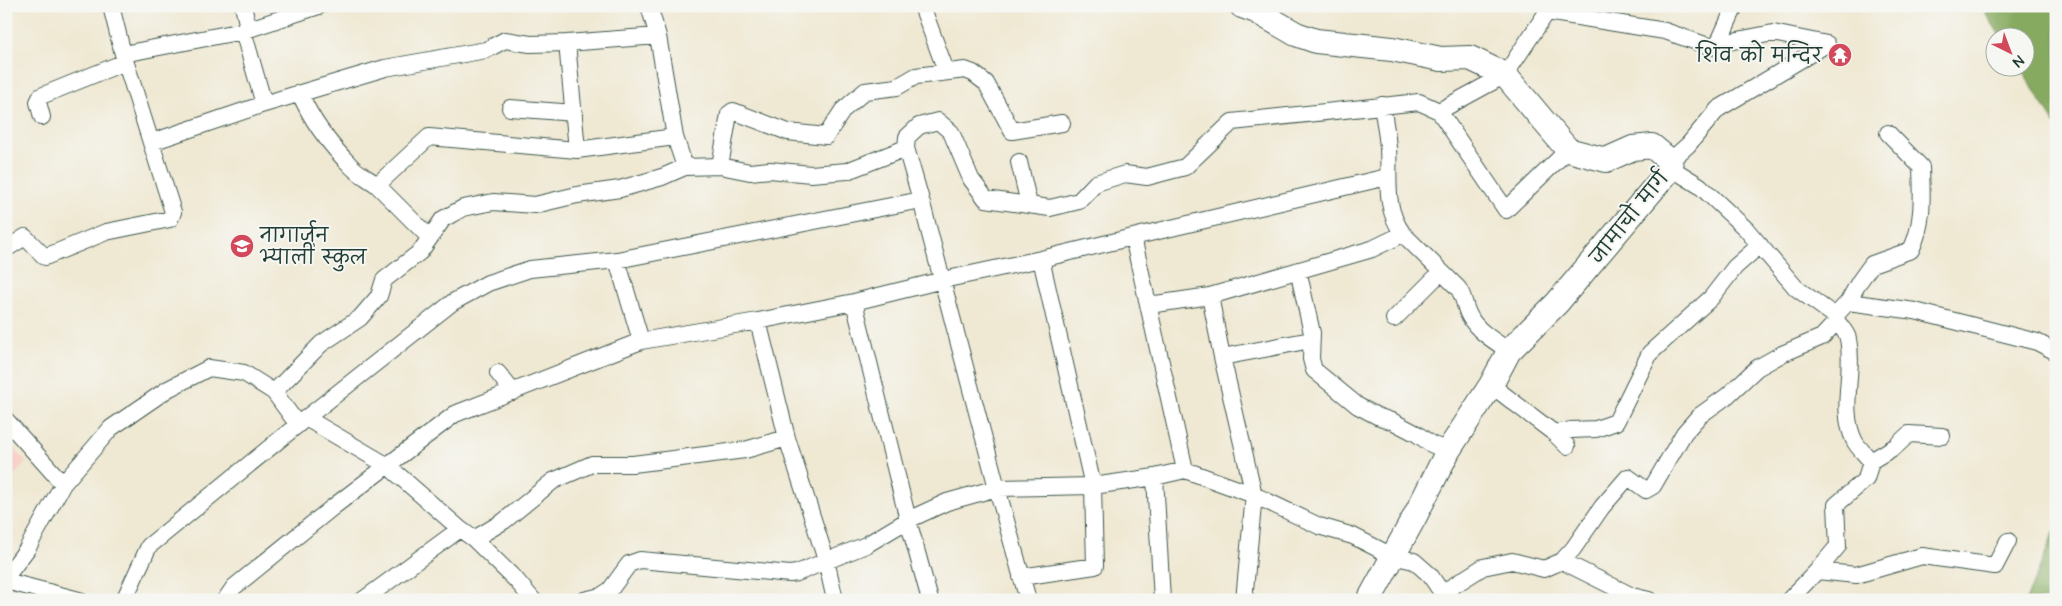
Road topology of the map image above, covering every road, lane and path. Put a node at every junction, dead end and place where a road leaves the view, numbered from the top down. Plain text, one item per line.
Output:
1 (111, 6) edge
2 (242, 6) edge
3 (319, 6) edge
4 (650, 6) edge
5 (922, 6) edge
6 (1242, 6) edge
7 (1735, 6) edge
8 (1547, 9) edge
9 (243, 31) junction
10 (658, 36) junction
11 (567, 43) junction
12 (1718, 44) junction
13 (124, 58) junction
14 (946, 72) junction
15 (1505, 75) junction
16 (300, 93) junction
17 (264, 104) junction
18 (1382, 105) junction
19 (510, 108) dead end
20 (574, 112) junction
21 (1439, 112) junction
22 (42, 117) dead end
23 (1062, 123) dead end
24 (1888, 133) dead end
25 (676, 137) junction
26 (152, 142) junction
27 (906, 148) junction
28 (577, 150) junction
29 (1568, 150) junction
30 (1019, 162) dead end
31 (1671, 164) junction
32 (720, 166) junction
33 (685, 167) junction
34 (1387, 176) junction
35 (377, 185) junction
36 (921, 200) junction
37 (1029, 204) junction
38 (1403, 234) junction
39 (429, 237) junction
40 (1133, 237) junction
41 (1760, 245) junction
42 (6, 249) edge
43 (1040, 259) junction
44 (618, 260) junction
45 (1298, 270) junction
46 (1440, 272) junction
47 (943, 280) junction
48 (1210, 296) junction
49 (854, 302) junction
50 (1848, 302) junction
51 (1149, 305) junction
52 (1394, 319) dead end
53 (1835, 319) junction
54 (758, 321) junction
55 (1311, 340) junction
56 (641, 341) junction
57 (1509, 352) junction
58 (2056, 352) edge
59 (1222, 357) junction
60 (498, 373) dead end
61 (1491, 385) junction
62 (274, 392) junction
63 (513, 392) junction
64 (302, 421) junction
65 (8, 425) edge
66 (1554, 433) junction
67 (1942, 436) dead end
68 (787, 438) junction
69 (1567, 446) dead end
70 (1448, 451) junction
71 (1871, 461) junction
72 (388, 466) junction
73 (1185, 470) junction
74 (1155, 477) junction
75 (63, 484) junction
76 (1093, 486) junction
77 (997, 488) junction
78 (1254, 495) junction
79 (908, 520) junction
80 (460, 529) junction
81 (474, 539) junction
82 (2008, 541) dead end
83 (1392, 556) junction
84 (826, 560) junction
85 (1562, 561) junction
86 (1817, 572) junction
87 (1021, 576) junction
88 (6, 579) edge
89 (528, 598) edge
90 (79, 600) edge
91 (124, 600) edge
92 (225, 600) edge
93 (363, 600) edge
94 (584, 600) edge
95 (836, 600) edge
96 (930, 600) edge
97 (1028, 600) edge
98 (1162, 600) edge
99 (1244, 600) edge
100 (1369, 600) edge
101 (1649, 600) edge
102 (1789, 600) edge

1 - 13 street
2 - 9 street
3 - 9 street
4 - 10 street
5 - 14 street
6 - 15 street
7 - 12 street
8 - 12 street
8 - 15 street
9 - 13 street
9 - 17 street
10 - 11 street
10 - 25 street
11 - 16 street
11 - 20 street
12 - 31 street
13 - 22 street
13 - 26 street
14 - 23 street
14 - 32 street
15 - 21 street
15 - 29 street
16 - 17 street
16 - 35 street
17 - 26 street
18 - 21 street
18 - 34 street
18 - 37 street
19 - 20 street
20 - 28 street
21 - 29 street
24 - 50 street
25 - 28 street
25 - 33 street
26 - 42 street
27 - 32 street
27 - 36 street
27 - 37 street
28 - 35 street
29 - 31 street, जामाचो मार्ग
30 - 37 street
31 - 41 street
31 - 57 street, जामाचो मार्ग
32 - 33 street
33 - 39 street
34 - 38 street
34 - 40 street
35 - 39 street
36 - 44 street
36 - 47 street
38 - 45 street
38 - 46 street
39 - 62 street
40 - 43 street
40 - 51 street
41 - 53 street
41 - 66 street
43 - 47 street
43 - 76 street
44 - 56 street
44 - 64 street
45 - 48 street
45 - 55 street
46 - 52 street
46 - 57 street
47 - 49 street
47 - 77 street
48 - 51 street
48 - 59 street
49 - 54 street
49 - 79 street
50 - 53 street
50 - 58 street
51 - 73 street
53 - 71 street
53 - 85 street
54 - 56 street
54 - 68 street
55 - 59 street
55 - 70 street
56 - 63 street
57 - 61 street, जामाचो मार्ग
59 - 78 street
60 - 63 street
61 - 66 street
61 - 70 street, जामाचो मार्ग
62 - 64 street
62 - 75 street
63 - 72 street
64 - 72 street
64 - 91 street
65 - 75 street
66 - 69 street
67 - 71 street
68 - 81 street
68 - 84 street
70 - 83 street, जामाचो मार्ग
71 - 86 street
72 - 80 street
72 - 92 street
73 - 74 street
73 - 78 street
74 - 76 street
74 - 98 street
75 - 88 street
76 - 77 street
76 - 87 street
77 - 79 street
77 - 87 street
78 - 83 street
78 - 99 street
79 - 84 street
79 - 96 street
80 - 81 street
80 - 93 street
81 - 89 street
82 - 86 street
83 - 85 street
83 - 100 street, जामाचो मार्ग
84 - 94 street
84 - 95 street
85 - 101 street
86 - 102 street
87 - 97 street
88 - 90 street

